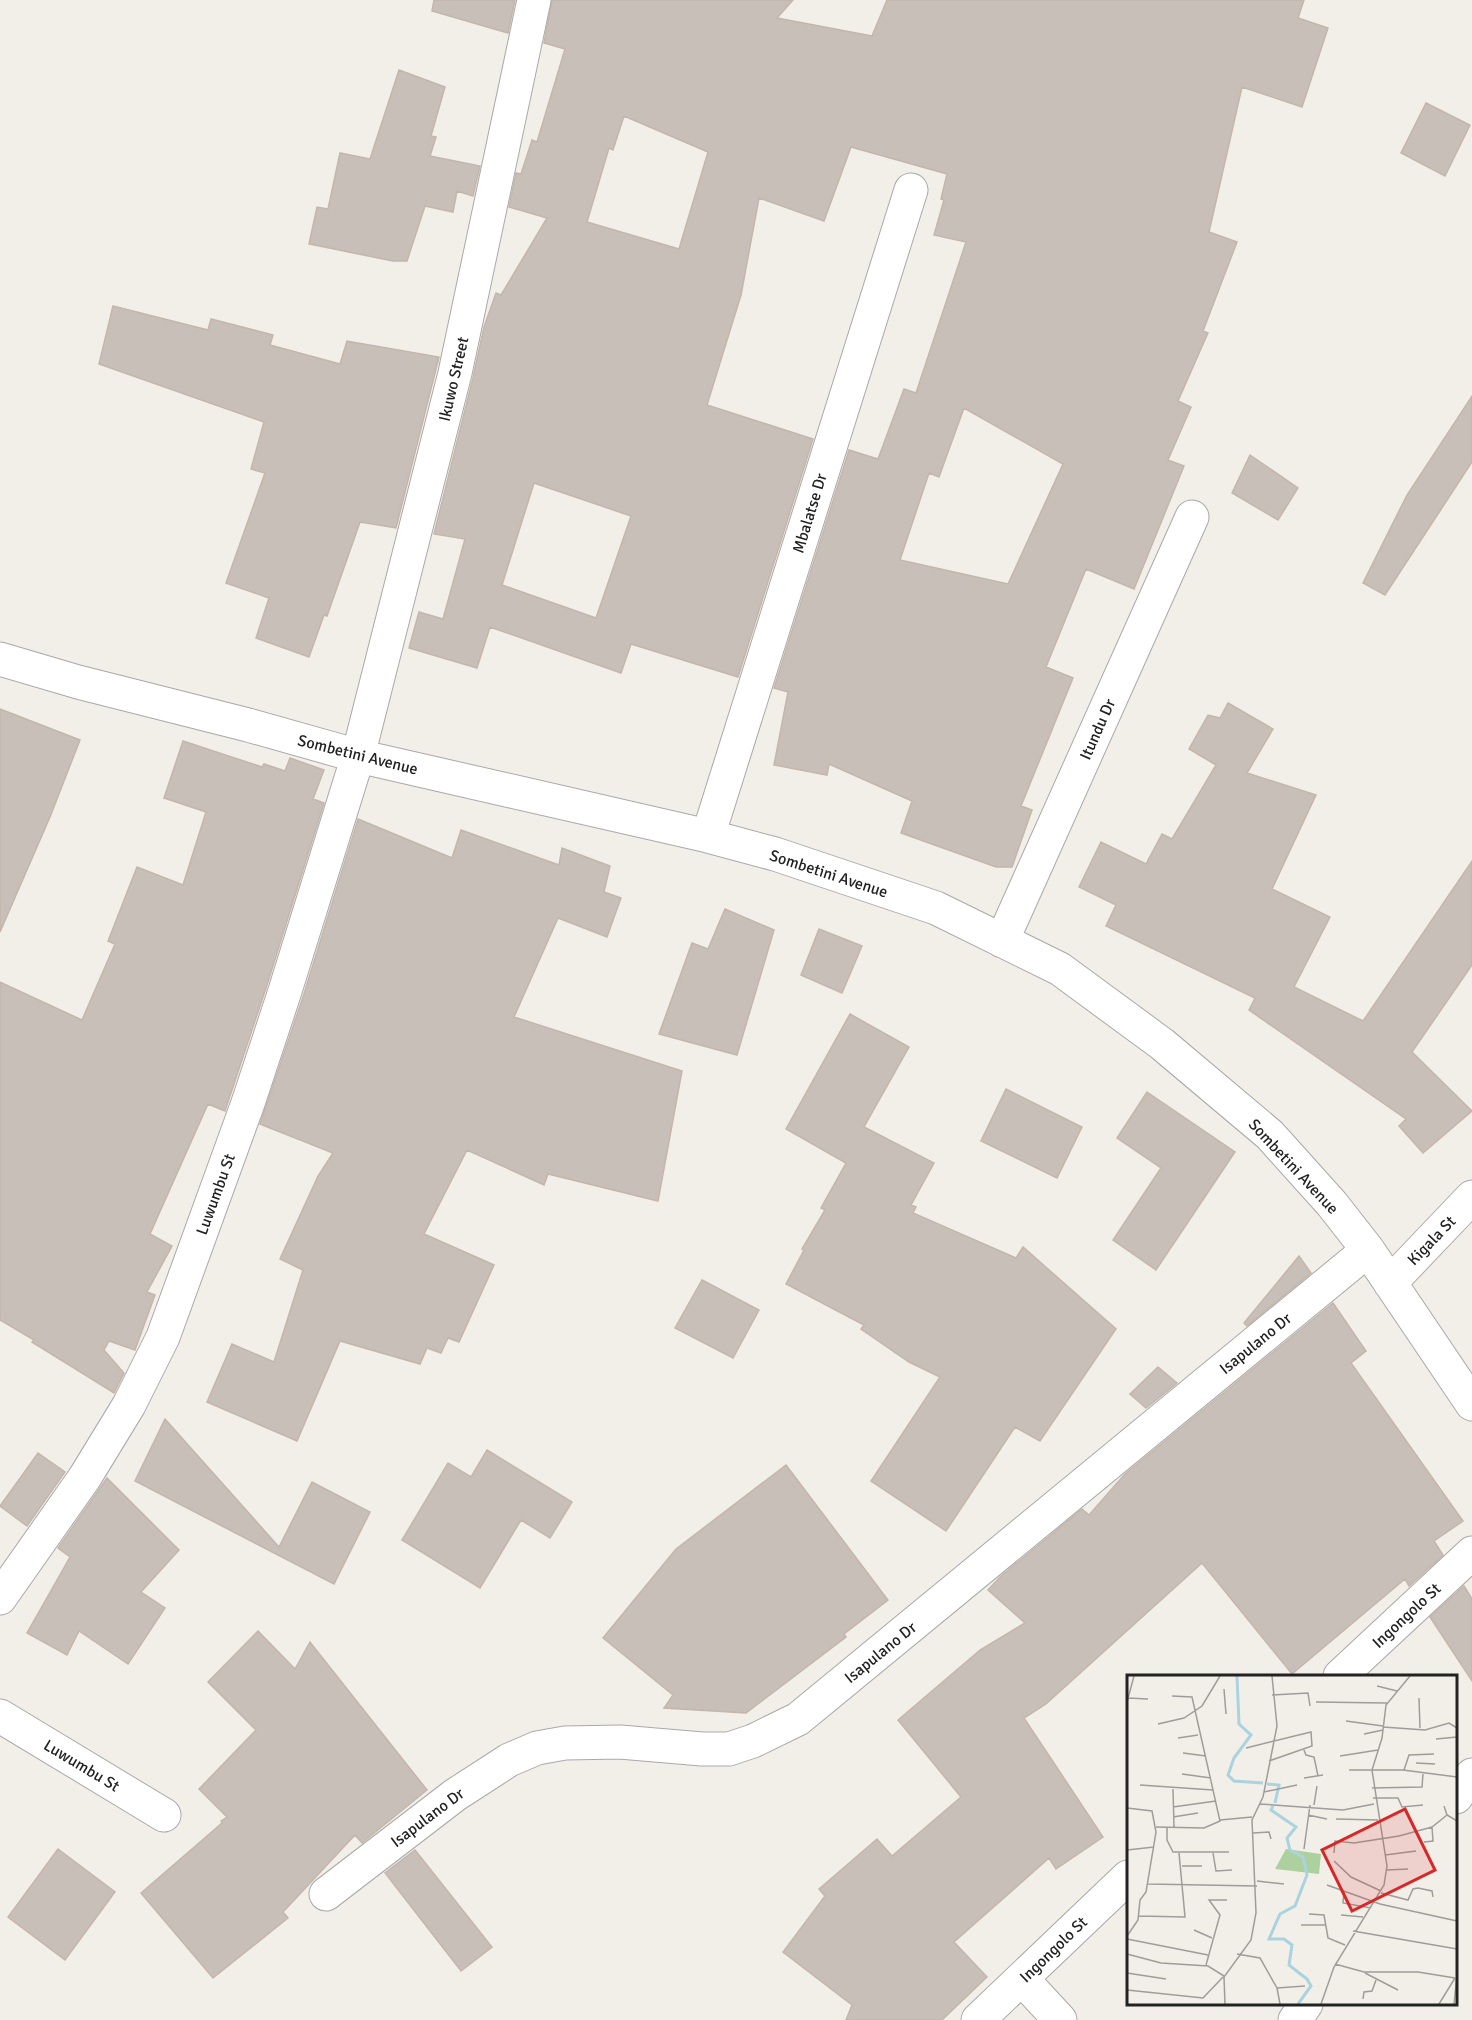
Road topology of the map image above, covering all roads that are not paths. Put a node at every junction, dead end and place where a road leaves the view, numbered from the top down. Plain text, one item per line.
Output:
1 (534, 0) edge
2 (911, 190) dead end
3 (1192, 517) dead end
4 (0, 659) edge
5 (358, 756) junction
6 (708, 836) junction
7 (1002, 941) junction
8 (1472, 1197) edge
9 (1368, 1250) junction
10 (1390, 1283) junction
11 (1472, 1404) edge
12 (1472, 1553) edge
13 (0, 1598) edge
14 (1342, 1675) edge
15 (0, 1716) edge
16 (1472, 1775) edge
17 (1457, 1794) edge
18 (164, 1815) dead end
19 (1127, 1878) edge
20 (326, 1894) dead end
21 (1022, 1979) junction
22 (1305, 2005) edge
23 (978, 2020) edge
24 (1060, 2020) edge
25 (1295, 2020) edge

1 - 5 street, Ikuwo Street
2 - 6 street, Mbalatse Dr
3 - 7 street, Itundu Dr
4 - 5 street, Sombetini Avenue
5 - 6 street, Sombetini Avenue
5 - 13 street, Luwumbu St
6 - 7 street, Sombetini Avenue
7 - 9 street, Sombetini Avenue
8 - 10 street, Kigala St
9 - 10 street, Sombetini Avenue
9 - 20 street, Isapulano Dr
10 - 11 street, Sombetini Avenue
12 - 14 street, Ingongolo St
15 - 18 street, Luwumbu St
16 - 17 street
19 - 21 street, Ingongolo St
21 - 23 street, Ingongolo St
21 - 24 street
22 - 25 street

